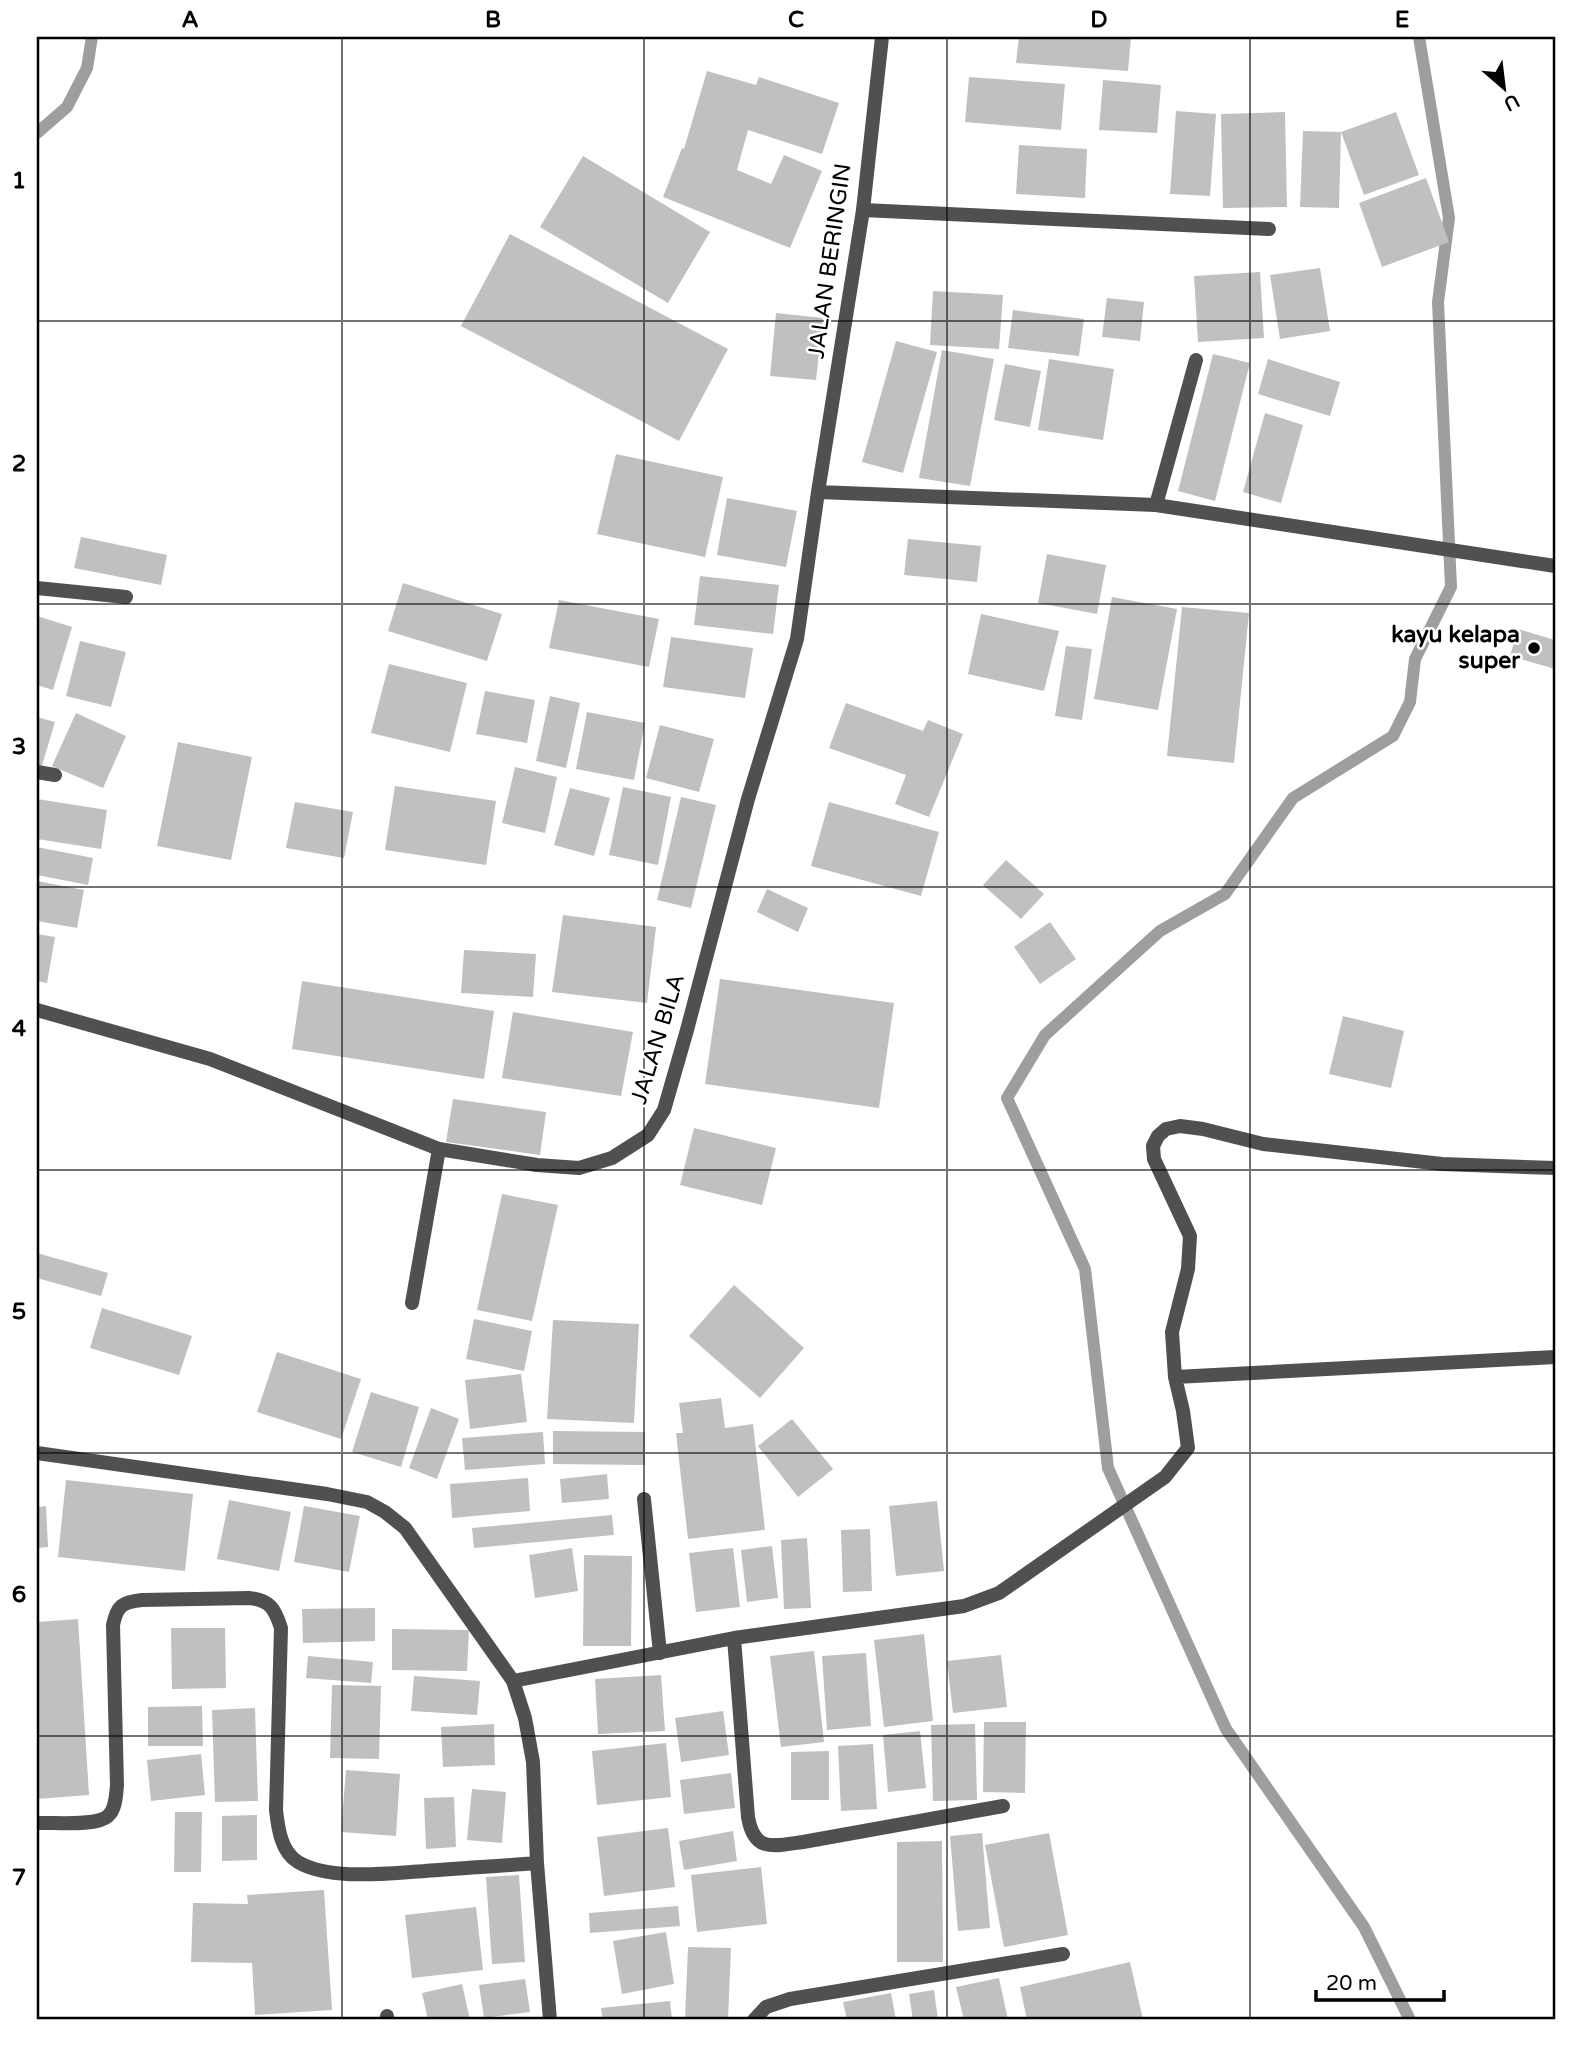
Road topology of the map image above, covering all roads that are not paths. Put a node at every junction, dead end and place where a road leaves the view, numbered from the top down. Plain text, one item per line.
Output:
1 (882, 37) edge
2 (863, 209) junction
3 (1269, 229) dead end
4 (1196, 360) dead end
5 (818, 492) junction
6 (1156, 505) junction
7 (1555, 566) edge
8 (37, 587) edge
9 (126, 597) dead end
10 (37, 772) edge
11 (55, 775) dead end
12 (37, 1010) edge
13 (439, 1149) junction
14 (1555, 1168) edge
15 (412, 1303) dead end
16 (1555, 1357) edge
17 (1175, 1377) junction
18 (37, 1453) edge
19 (644, 1499) dead end
20 (734, 1638) junction
21 (660, 1653) junction
22 (513, 1681) junction
23 (1003, 1805) dead end
24 (37, 1823) edge
25 (537, 1863) junction
26 (1063, 1954) dead end
27 (550, 2020) edge
28 (754, 2020) edge

1 - 2 street, JALAN BERINGIN
2 - 3 street
2 - 5 street, JALAN BERINGIN
4 - 6 street
5 - 6 street
5 - 13 street, JALAN BILA
6 - 7 street
8 - 9 street
10 - 11 street
12 - 13 street, JALAN BILA
13 - 15 street
14 - 17 street
16 - 17 street
17 - 20 street
18 - 22 street
19 - 21 street
20 - 21 street
20 - 23 street
21 - 22 street
22 - 25 street
24 - 25 street
25 - 27 street
26 - 28 street

